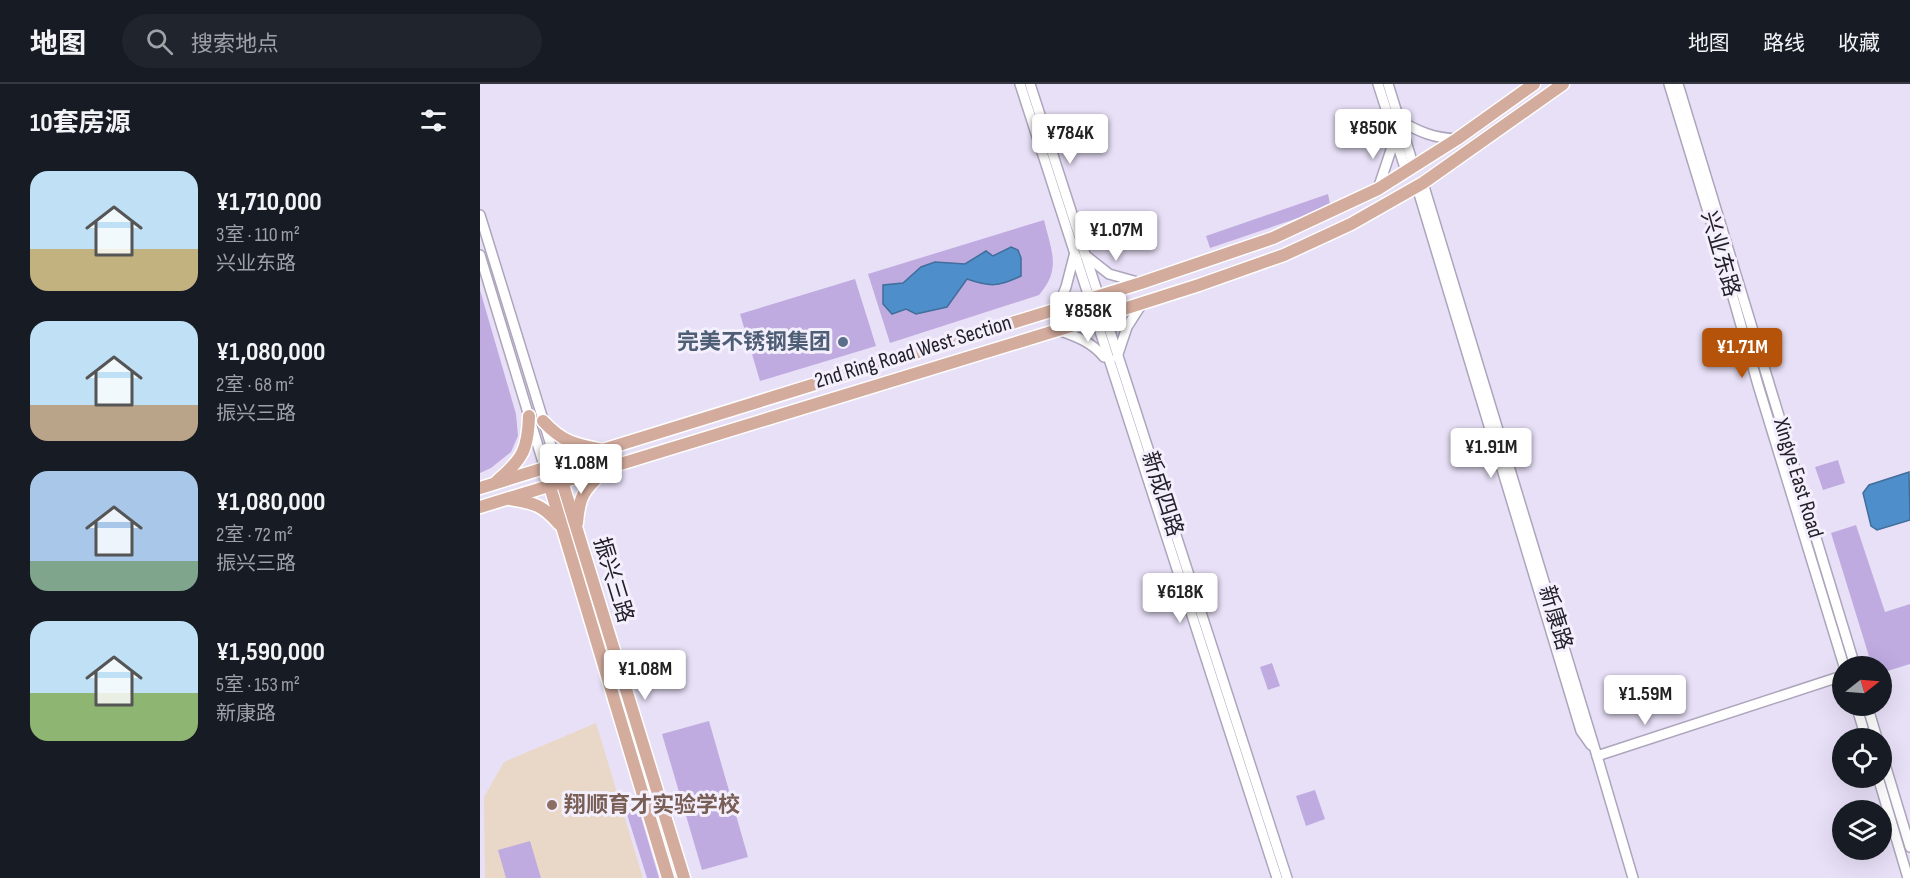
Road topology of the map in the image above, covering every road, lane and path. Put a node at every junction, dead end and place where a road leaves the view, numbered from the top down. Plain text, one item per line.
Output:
1 (1020, 84) edge
2 (1030, 84) edge
3 (1378, 84) edge
4 (1388, 84) edge
5 (1534, 84) edge
6 (1563, 84) edge
7 (1669, 84) edge
8 (1678, 84) edge
9 (1400, 121) junction
10 (1395, 138) junction
11 (1457, 139) junction
12 (1410, 169) junction
13 (1420, 185) junction
14 (1378, 189) junction
15 (480, 215) edge
16 (1079, 254) junction
17 (480, 255) edge
18 (1140, 284) junction
19 (1093, 298) junction
20 (1144, 301) junction
21 (1057, 309) junction
22 (1099, 316) junction
23 (1058, 330) junction
24 (1113, 359) junction
25 (529, 416) junction
26 (543, 422) junction
27 (605, 451) junction
28 (551, 467) junction
29 (608, 468) junction
30 (493, 484) junction
31 (556, 484) junction
32 (480, 488) edge
33 (508, 498) junction
34 (480, 507) edge
35 (562, 528) junction
36 (577, 533) junction
37 (1841, 656) edge
38 (1852, 656) edge
39 (1832, 679) edge
40 (1597, 756) junction
41 (1892, 787) edge
42 (1881, 788) edge
43 (1910, 847) edge
44 (668, 878) edge
45 (684, 878) edge
46 (1277, 878) edge
47 (1287, 878) edge
48 (1633, 878) edge
49 (1908, 878) edge

1 - 16 street
2 - 16 street
3 - 10 street
4 - 9 street
5 - 11 main road, 2nd Ring Road West Section
6 - 13 main road, 2nd Ring Road West Section
7 - 37 street, 兴业东路
8 - 38 street, Xingye East Road
9 - 11 street
9 - 12 street
10 - 12 street
10 - 14 street
11 - 12 main road, 2nd Ring Road West Section
12 - 14 main road, 2nd Ring Road West Section
13 - 20 main road, 2nd Ring Road West Section
13 - 40 street, 新康路
14 - 18 main road, 2nd Ring Road West Section
15 - 26 street
16 - 18 street
16 - 19 street, 新成四路
16 - 21 street
17 - 25 street
18 - 19 main road, 2nd Ring Road West Section
19 - 21 main road, 2nd Ring Road West Section
19 - 22 street, 新成四路
20 - 22 main road, 2nd Ring Road West Section
20 - 24 street
21 - 27 main road, 2nd Ring Road West Section
22 - 23 main road, 2nd Ring Road West Section
22 - 24 street, 新成四路
23 - 24 street
23 - 29 main road, 2nd Ring Road West Section
24 - 46 street, 新成四路
24 - 47 street, 新成四路
25 - 28 street
25 - 30 main road
26 - 27 main road
26 - 28 street
27 - 28 main road, 2nd Ring Road West Section
28 - 30 main road, 2nd Ring Road West Section
28 - 31 main road, 振兴三路
29 - 31 main road, 2nd Ring Road West Section
29 - 36 main road
30 - 32 main road, 2nd Ring Road West Section
31 - 33 main road, 2nd Ring Road West Section
31 - 35 main road, 振兴三路
31 - 36 main road, 振兴三路
33 - 34 main road, 2nd Ring Road West Section
33 - 35 main road
35 - 44 main road, 振兴三路
36 - 45 main road, 振兴三路
39 - 40 street
40 - 48 street, 新康路
41 - 43 street
42 - 49 street

